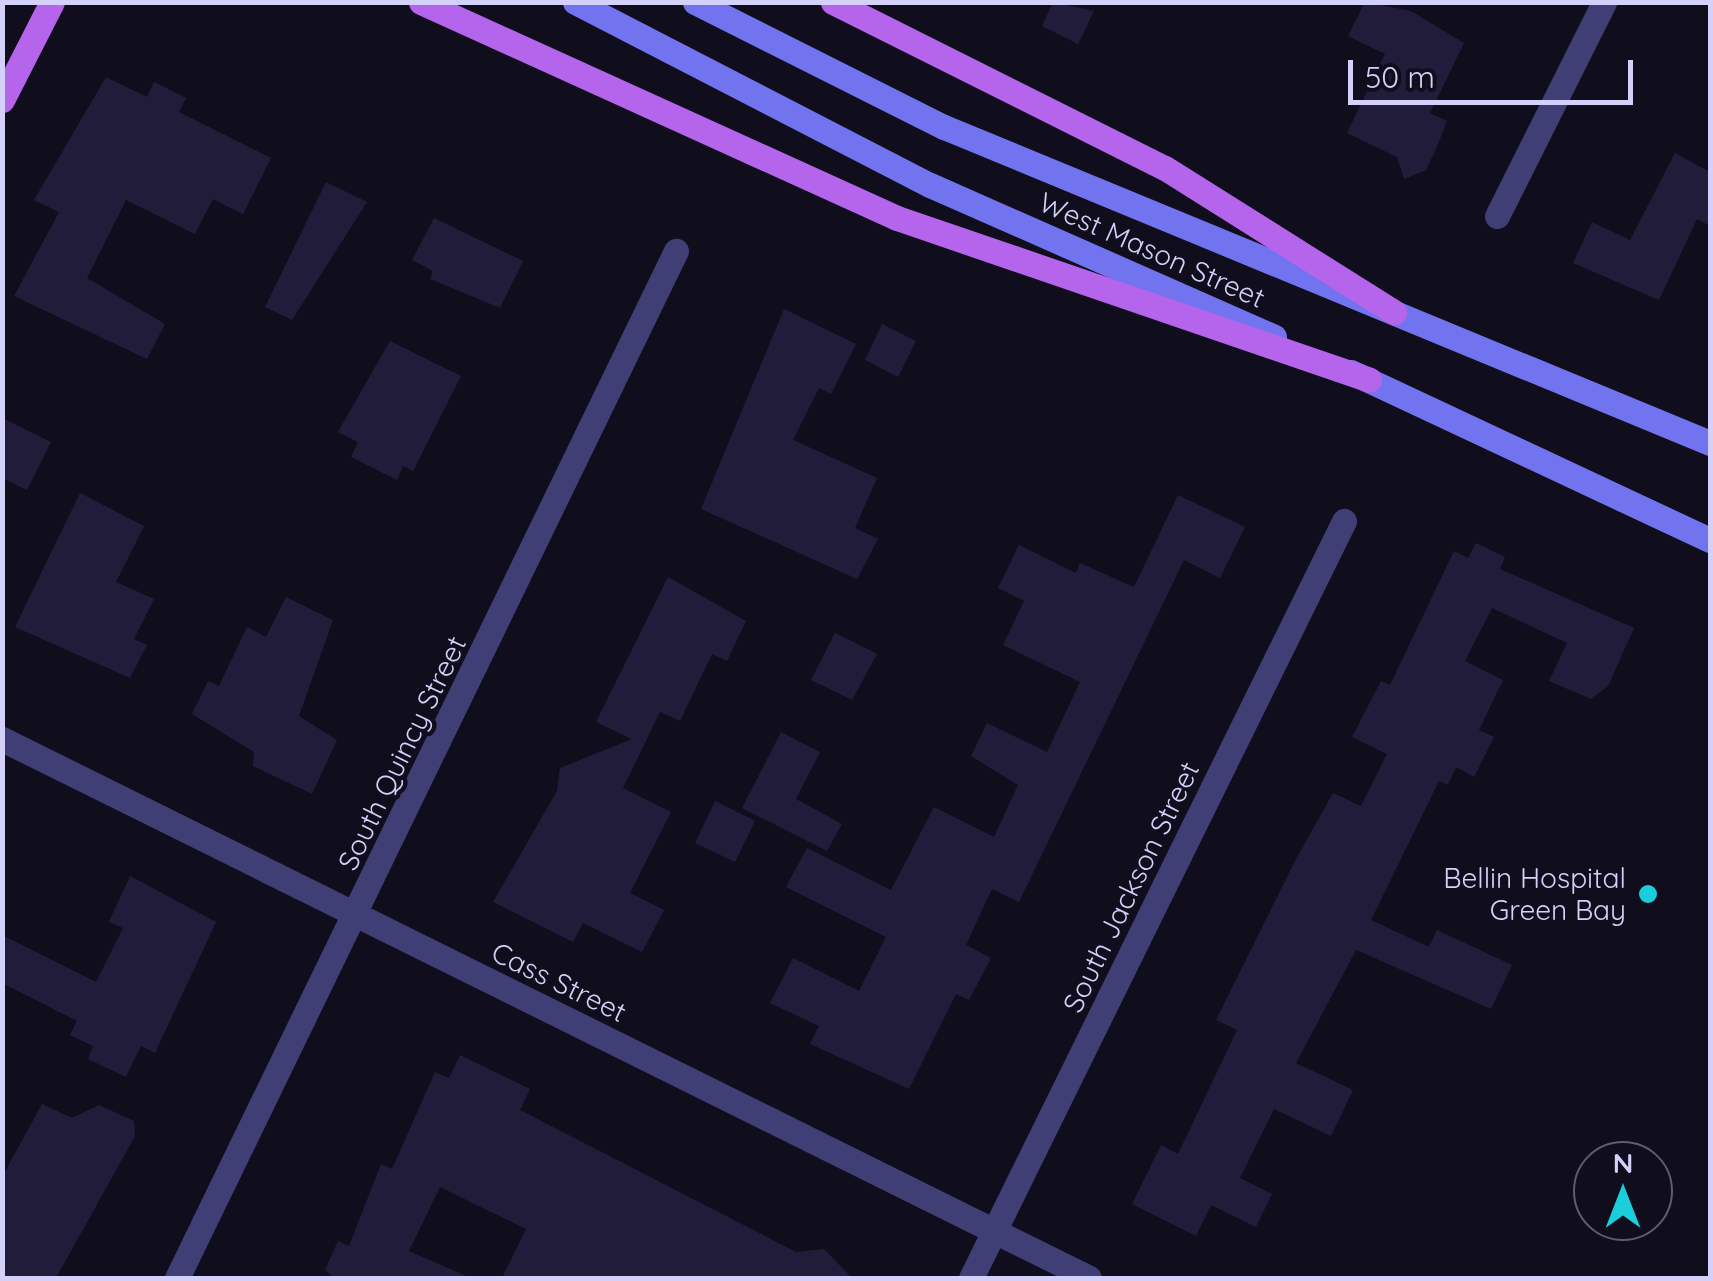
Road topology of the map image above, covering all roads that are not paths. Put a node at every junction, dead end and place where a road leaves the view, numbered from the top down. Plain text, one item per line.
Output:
1 (52, 2) edge
2 (421, 2) edge
3 (575, 2) edge
4 (695, 2) edge
5 (833, 2) edge
6 (1604, 2) edge
7 (2, 100) edge
8 (1497, 216) dead end
9 (676, 251) dead end
10 (1394, 312) junction
11 (1370, 380) junction
12 (1710, 444) edge
13 (1344, 521) dead end
14 (1710, 540) edge
15 (2, 739) edge
16 (357, 916) junction
17 (995, 1232) junction
18 (177, 1278) edge
19 (972, 1278) edge
20 (1090, 1278) edge

1 - 7 main road
2 - 11 main road
3 - 11 main road, West Mason Street
4 - 10 main road, West Mason Street
5 - 10 main road
6 - 8 street
9 - 16 street, South Quincy Street
10 - 12 main road, West Mason Street
11 - 14 main road, West Mason Street
13 - 17 street, South Jackson Street
15 - 16 street, Cass Street
16 - 17 street, Cass Street
16 - 18 street, South Quincy Street
17 - 19 street, South Jackson Street
17 - 20 street, Cass Street

